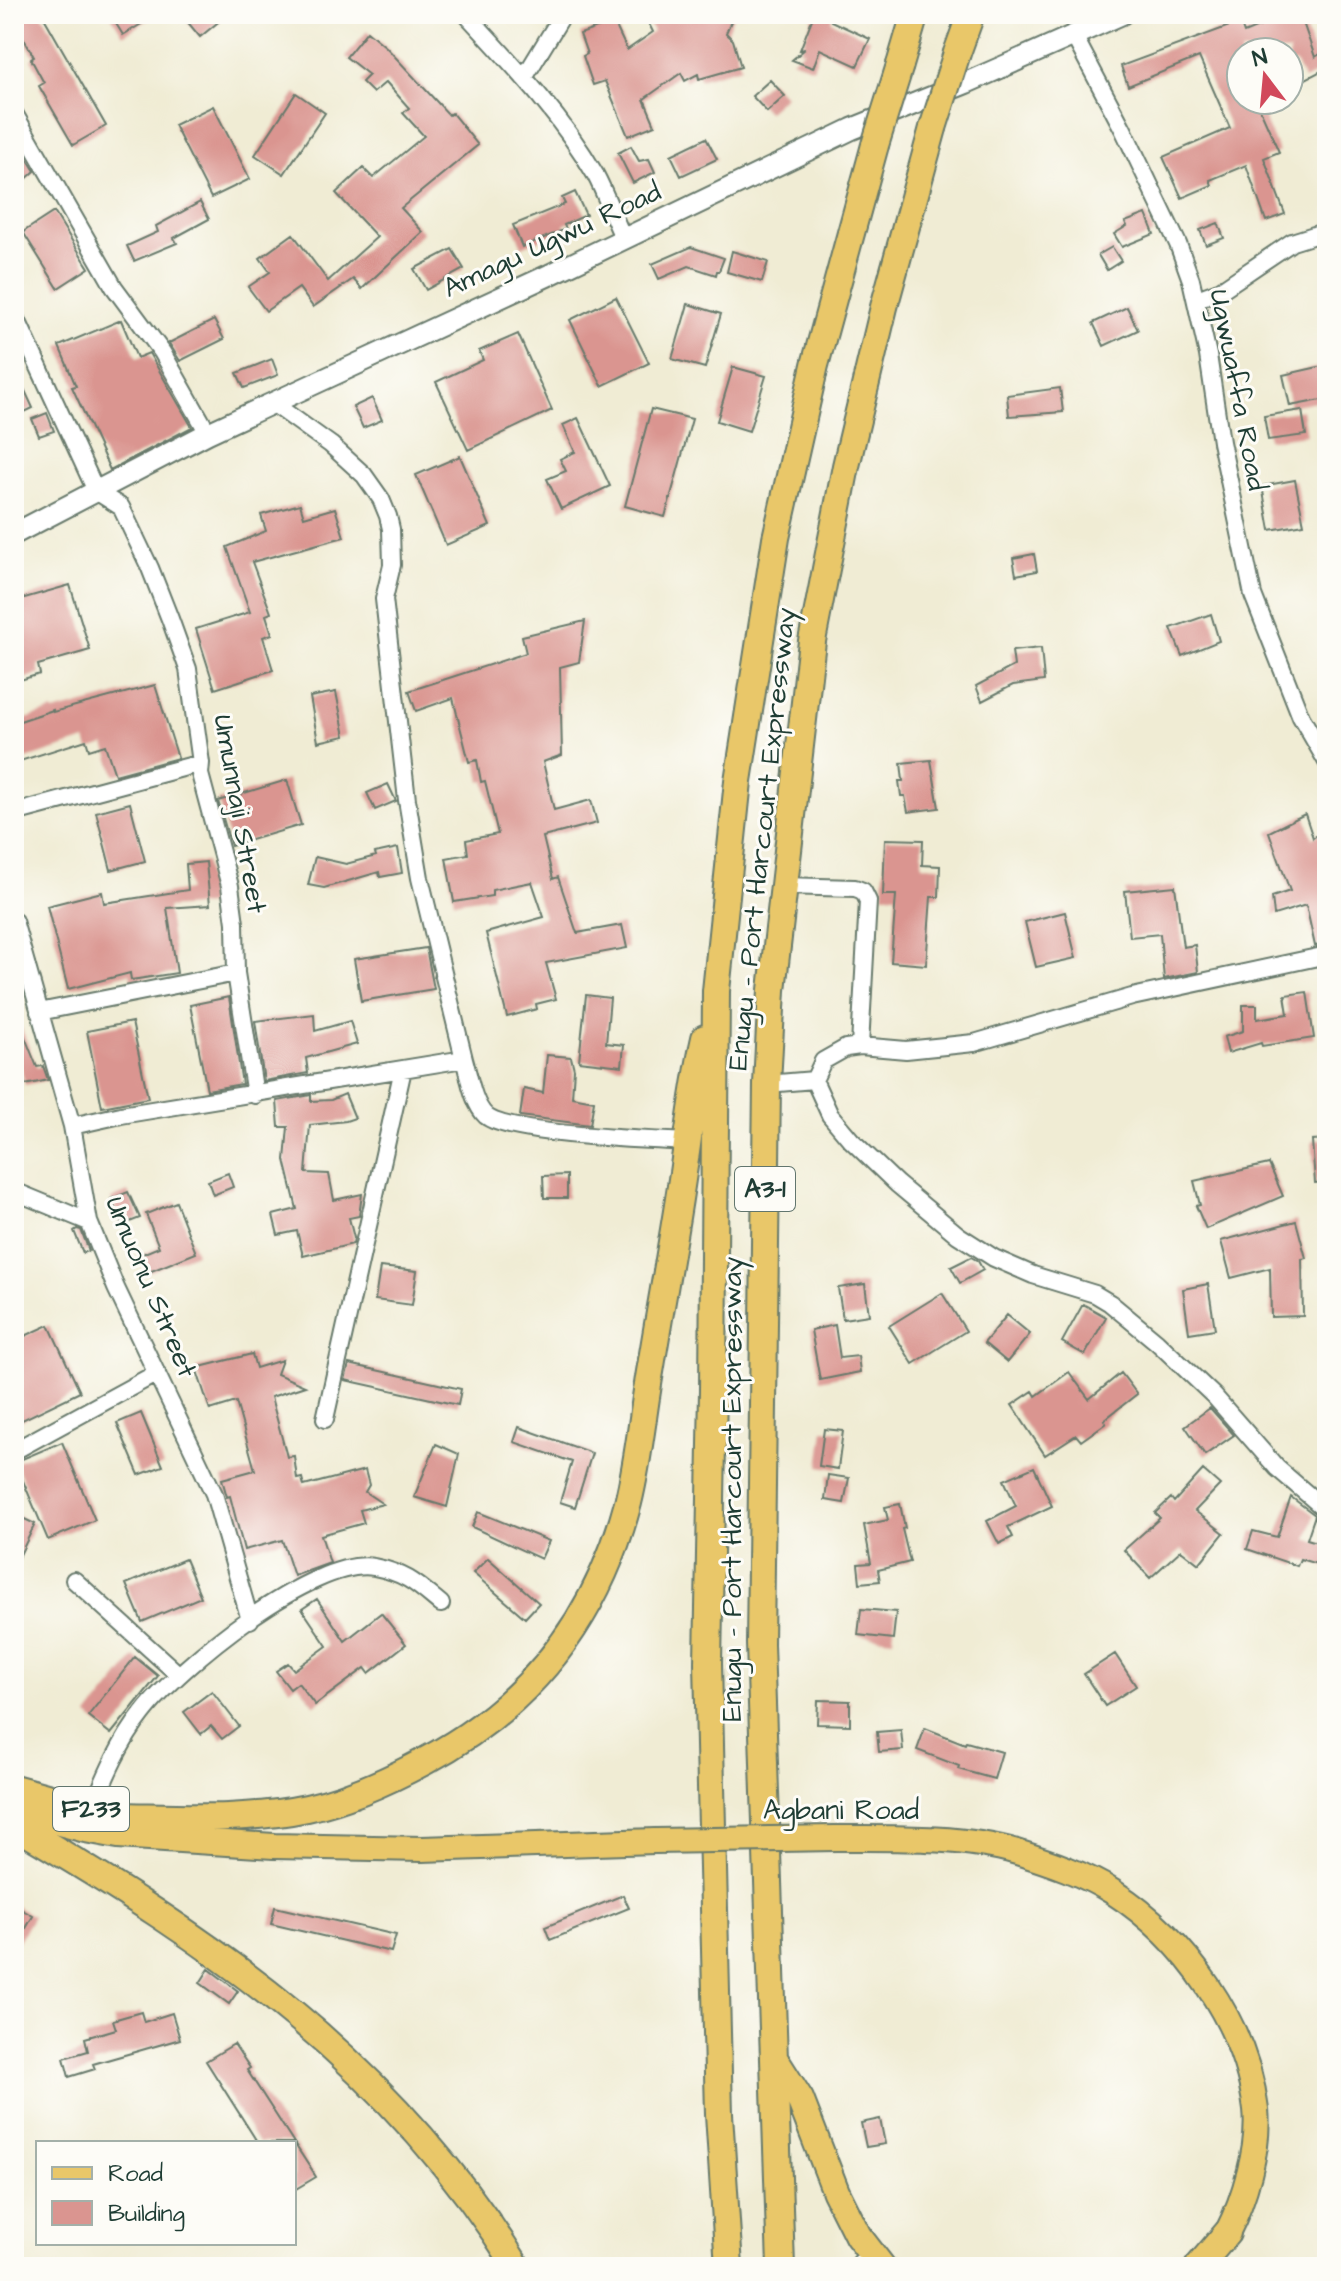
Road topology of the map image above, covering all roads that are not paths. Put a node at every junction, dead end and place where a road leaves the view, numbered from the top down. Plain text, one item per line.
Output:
1 (466, 14) edge
2 (563, 14) edge
3 (915, 14) edge
4 (971, 14) edge
5 (1122, 14) edge
6 (1074, 36) junction
7 (524, 78) junction
8 (14, 113) edge
9 (1327, 231) edge
10 (623, 237) junction
11 (1197, 299) junction
12 (14, 313) edge
13 (274, 404) junction
14 (208, 433) junction
15 (96, 491) junction
16 (14, 534) edge
17 (1327, 762) edge
18 (201, 763) junction
19 (14, 813) edge
20 (783, 886) junction
21 (14, 921) edge
22 (1327, 955) edge
23 (236, 973) junction
24 (716, 991) junction
25 (39, 1012) junction
26 (860, 1046) junction
27 (464, 1059) junction
28 (403, 1069) junction
29 (814, 1080) junction
30 (767, 1084) junction
31 (255, 1095) junction
32 (72, 1126) junction
33 (688, 1142) junction
34 (14, 1191) edge
35 (89, 1222) junction
36 (157, 1373) junction
37 (325, 1419) dead end
38 (14, 1451) edge
39 (1327, 1511) edge
40 (74, 1580) dead end
41 (441, 1604) dead end
42 (250, 1620) junction
43 (179, 1675) junction
44 (14, 1787) edge
45 (92, 1809) junction
46 (14, 1811) edge
47 (120, 1816) junction
48 (14, 1825) edge
49 (164, 1839) junction
50 (773, 2057) junction
51 (1227, 2233) junction
52 (868, 2266) edge
53 (517, 2267) edge
54 (729, 2267) edge
55 (781, 2267) edge
56 (1198, 2267) edge
57 (1221, 2267) edge

1 - 7 street
2 - 7 street
3 - 24 highway, Enugu - Port Harcourt Expressway / A3-1, bridge
4 - 20 highway, Enugu - Port Harcourt Expressway / A3-1, bridge
5 - 6 street, Amagu Ugwu Road
6 - 10 street, Amagu Ugwu Road
6 - 11 street, Ugwuaffa Road
7 - 10 street
8 - 14 street
9 - 11 street
10 - 13 street, Amagu Ugwu Road
11 - 17 street, Ugwuaffa Road
12 - 15 street
13 - 14 street, Amagu Ugwu Road
13 - 27 street
14 - 15 street, Amagu Ugwu Road
15 - 16 street, Amagu Ugwu Road
15 - 18 street, Umunnaji Street
18 - 19 street
18 - 23 street, Umunnaji Street
20 - 26 street
20 - 30 highway, Enugu - Port Harcourt Expressway / A3-1
21 - 25 street, Umuonu Street
22 - 26 street
23 - 25 street
23 - 31 street, Umunnaji Street
24 - 33 highway
24 - 54 highway, Enugu - Port Harcourt Expressway / A3-1
25 - 32 street, Umuonu Street
26 - 29 street
27 - 28 street
27 - 33 street
28 - 31 street
28 - 37 street
29 - 30 street
29 - 39 street
30 - 50 highway, Enugu - Port Harcourt Expressway / A3-1
31 - 32 street
32 - 35 street, Umuonu Street
33 - 47 highway
34 - 35 street
35 - 36 street, Umuonu Street
36 - 38 street
36 - 42 street, Umuonu Street
40 - 43 street
41 - 42 street
42 - 43 street
43 - 45 street
44 - 45 main road, Agbani Road / F233
45 - 47 main road, Agbani Road / F233
46 - 49 main road, Agbani Road / F233
47 - 49 main road, Agbani Road / F233
48 - 53 highway
49 - 51 main road, Agbani Road, bridge
50 - 52 highway
50 - 55 highway, Enugu - Port Harcourt Expressway / A3-1
51 - 56 highway
51 - 57 highway

